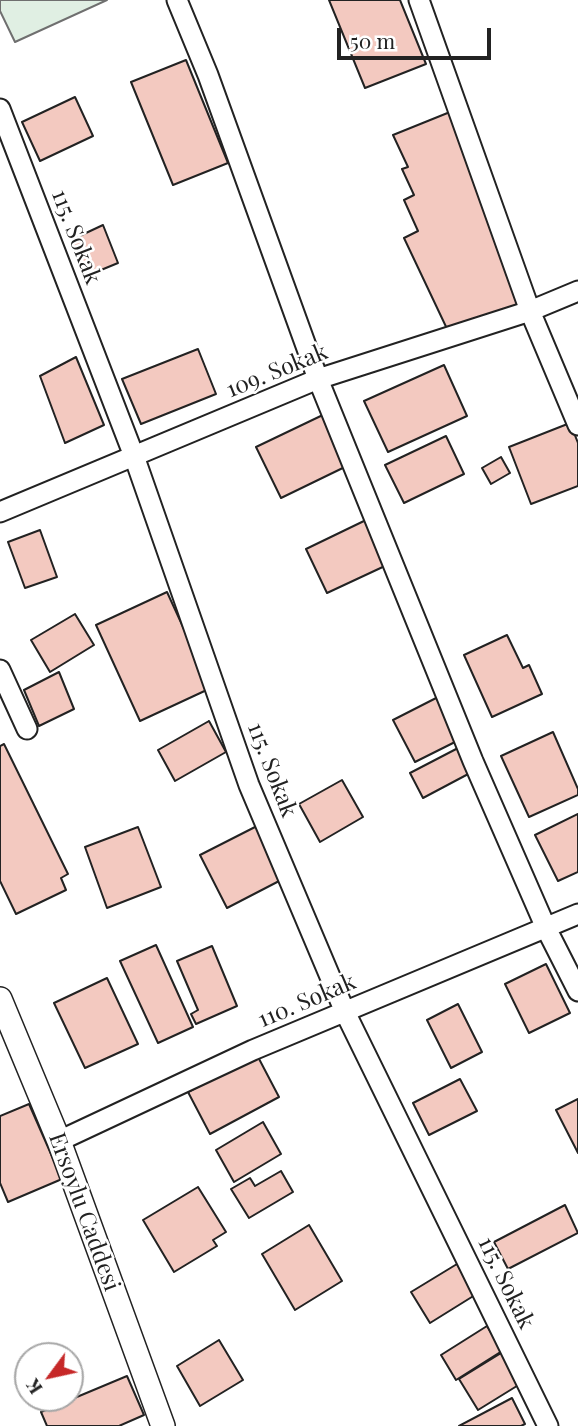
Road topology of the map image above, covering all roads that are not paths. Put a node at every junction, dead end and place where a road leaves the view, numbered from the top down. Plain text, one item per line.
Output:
1 (177, 0) edge
2 (419, 0) edge
3 (0, 109) edge
4 (578, 291) edge
5 (530, 311) junction
6 (318, 379) junction
7 (578, 425) edge
8 (134, 456) junction
9 (0, 512) edge
10 (0, 670) edge
11 (26, 730) dead end
12 (578, 914) edge
13 (546, 928) junction
14 (578, 991) edge
15 (0, 999) edge
16 (345, 1012) junction
17 (58, 1141) junction
18 (163, 1426) edge
19 (548, 1426) edge

1 - 6 street
2 - 5 street
3 - 8 street, 115. Sokak
4 - 5 street, 109. Sokak
5 - 6 street, 109. Sokak
5 - 7 street
6 - 8 street, 109. Sokak
6 - 13 street
8 - 9 street, 109. Sokak
8 - 16 street, 115. Sokak
10 - 11 street
12 - 13 street, 110. Sokak
13 - 14 street
13 - 16 street, 110. Sokak
15 - 17 street, Ersoylu Caddesi
16 - 17 street, 110. Sokak
16 - 19 street, 115. Sokak
17 - 18 street, Ersoylu Caddesi

